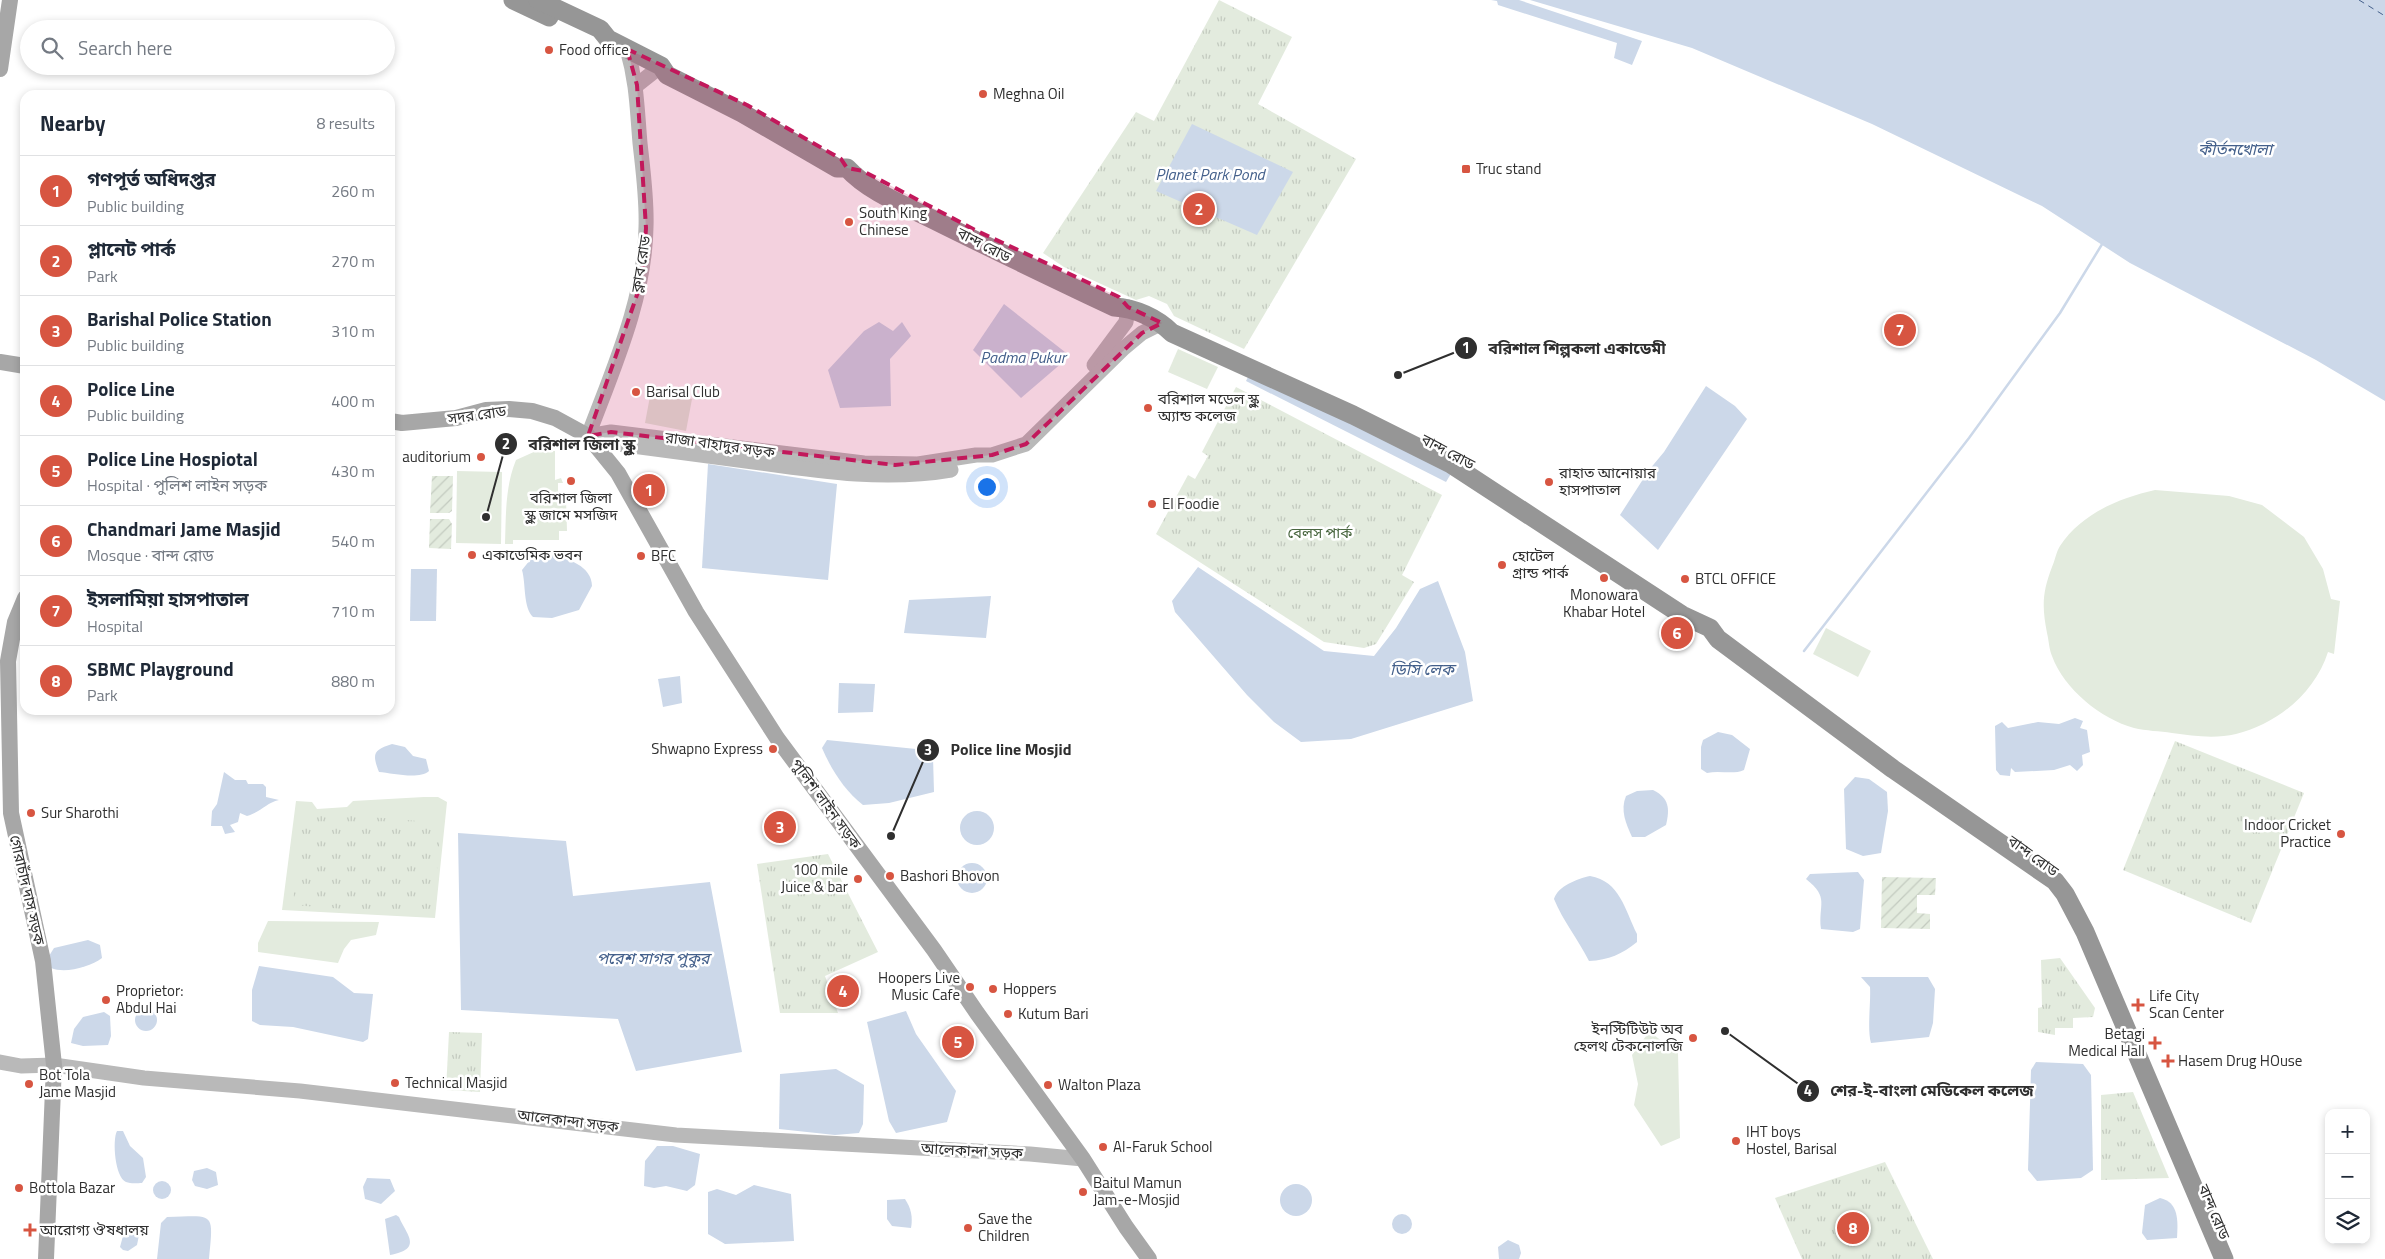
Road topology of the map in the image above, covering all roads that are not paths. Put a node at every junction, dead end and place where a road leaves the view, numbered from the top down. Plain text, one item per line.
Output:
1 (10, 0) edge
2 (513, 0) edge
3 (538, 0) edge
4 (608, 39) junction
5 (627, 49) junction
6 (661, 66) junction
7 (0, 68) edge
8 (637, 85) junction
9 (1128, 307) junction
10 (1162, 323) junction
11 (0, 362) edge
12 (20, 365) edge
13 (395, 422) edge
14 (588, 436) junction
15 (1013, 448) junction
16 (20, 610) edge
17 (1710, 628) junction
18 (0, 1062) edge
19 (54, 1065) junction
20 (1083, 1159) junction
21 (46, 1259) edge
22 (1149, 1259) edge
23 (2224, 1259) edge
24 (2233, 1259) edge

1 - 7 main road
2 - 4 highway, বান্দ রোড
3 - 4 highway, বান্দ রোড
4 - 5 highway, বান্দ রোড
5 - 6 highway, বান্দ রোড
5 - 8 main road, ক্লাব রোড
6 - 8 main road
6 - 9 highway, বান্দ রোড
8 - 14 main road, ক্লাব রোড
9 - 10 highway, বান্দ রোড
9 - 15 main road
10 - 15 main road, রাজা বাহাদুর সড়ক
10 - 17 highway, বান্দ রোড
11 - 12 main road
13 - 14 main road, সদর রোড
14 - 15 main road, রাজা বাহাদুর সড়ক
14 - 20 main road, পুলিশ লাইন সড়ক
16 - 19 main road, গোরাচাঁদ দাস সড়ক
17 - 23 highway, বান্দ রোড
17 - 24 highway, বান্দ রোড
18 - 19 main road, আলেকান্দা সড়ক
19 - 20 main road, আলেকান্দা সড়ক
19 - 21 main road, গোরাচাঁদ দাস সড়ক
20 - 22 main road, পুলিশ লাইন সড়ক

